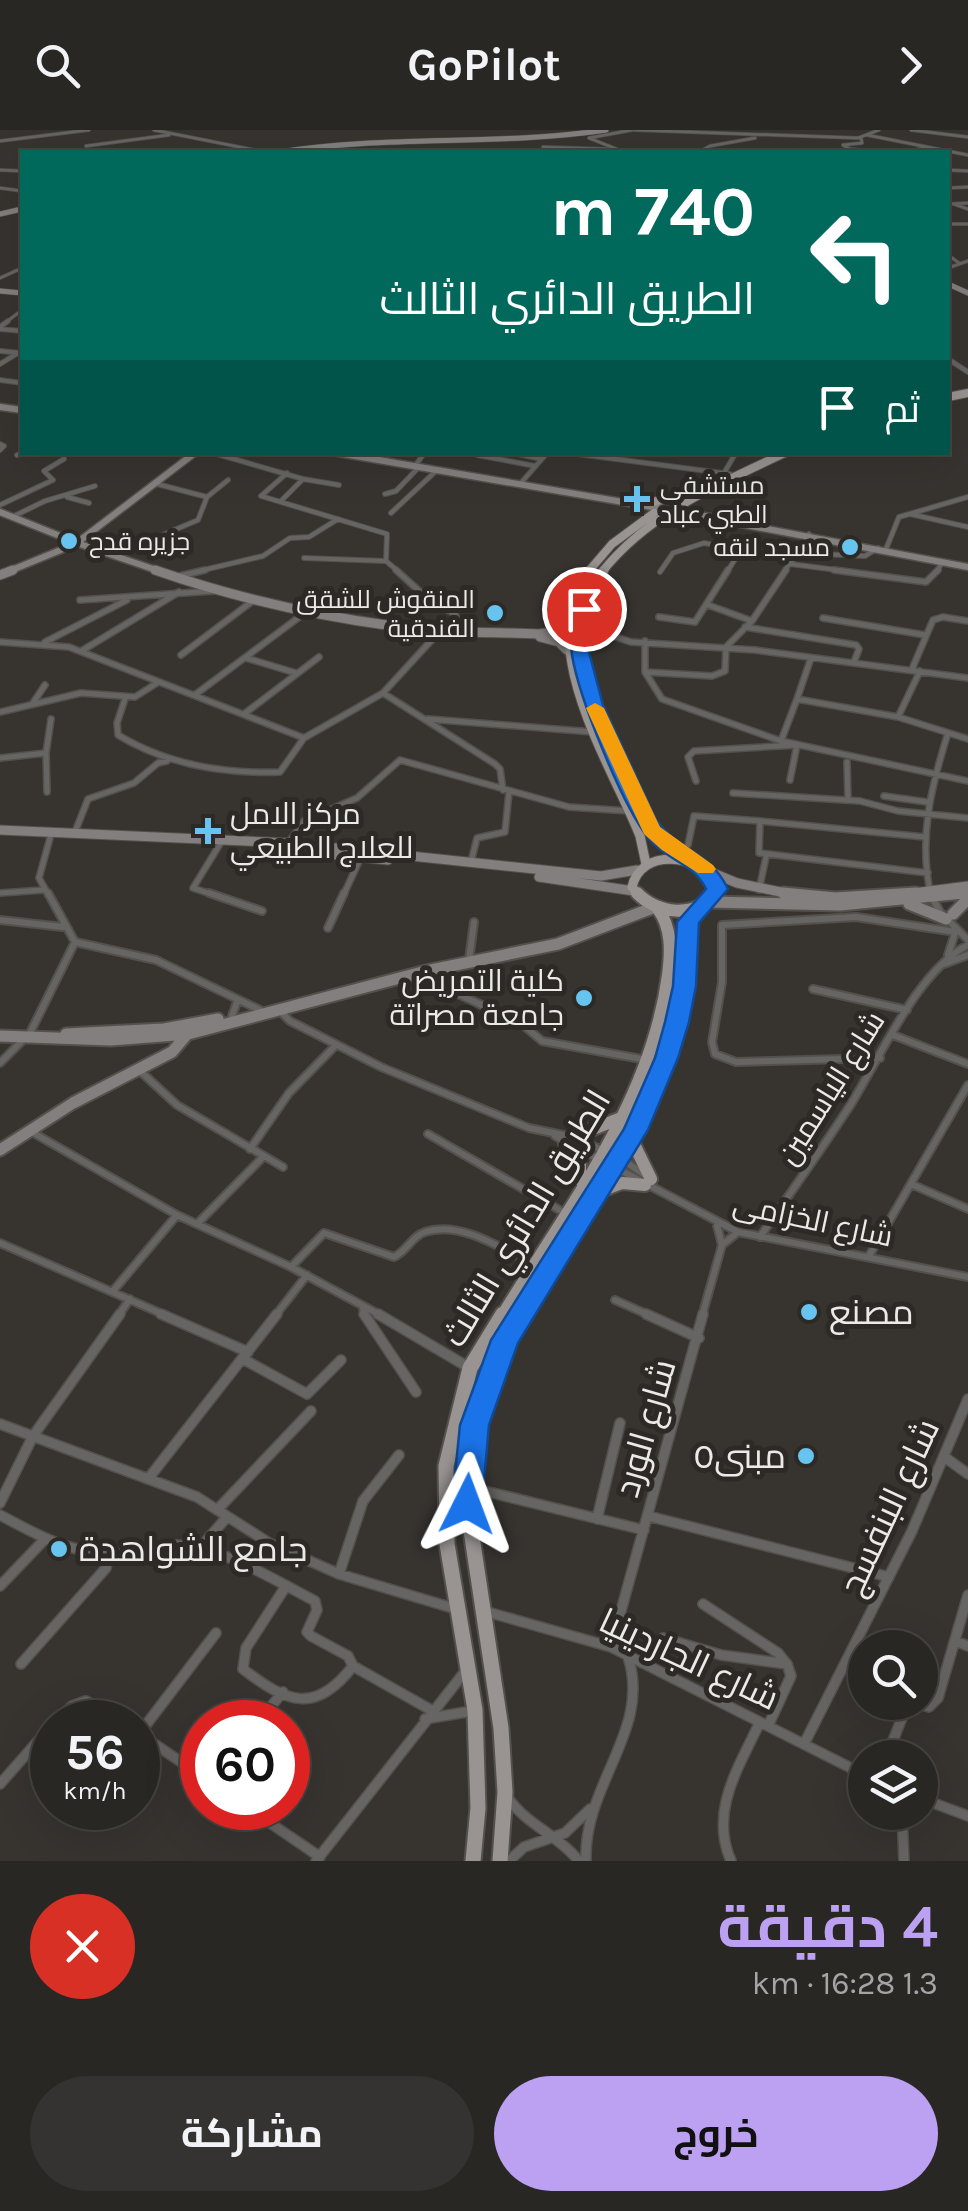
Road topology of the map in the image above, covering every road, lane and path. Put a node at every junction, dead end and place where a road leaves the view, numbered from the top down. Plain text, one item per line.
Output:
1 (90, 130) edge
2 (154, 130) edge
3 (606, 130) edge
4 (634, 130) edge
5 (879, 130) edge
6 (911, 130) edge
7 (173, 134) junction
8 (768, 136) junction
9 (864, 136) junction
10 (968, 138) edge
11 (742, 140) junction
12 (0, 141) edge
13 (320, 145) junction
14 (86, 146) dead end
15 (543, 148) dead end
16 (924, 148) junction
17 (608, 149) junction
18 (739, 149) dead end
19 (846, 149) edge
20 (255, 150) edge
21 (292, 150) edge
22 (351, 150) edge
23 (613, 150) edge
24 (705, 150) edge
25 (916, 150) edge
26 (937, 150) edge
27 (20, 454) edge
28 (17, 455) dead end
29 (192, 455) edge
30 (222, 455) edge
31 (349, 455) edge
32 (424, 455) edge
33 (477, 455) edge
34 (523, 455) edge
35 (545, 455) edge
36 (583, 455) edge
37 (644, 455) edge
38 (733, 455) edge
39 (767, 455) edge
40 (780, 455) edge
41 (64, 459) dead end
42 (542, 459) junction
43 (640, 463) junction
44 (536, 466) junction
45 (418, 467) junction
46 (436, 470) junction
47 (287, 473) junction
48 (727, 473) junction
49 (303, 479) junction
50 (228, 480) dead end
51 (156, 484) junction
52 (520, 484) junction
53 (339, 485) dead end
54 (95, 486) dead end
55 (385, 494) dead end
56 (66, 496) junction
57 (968, 496) edge
58 (208, 497) junction
59 (687, 498) junction
60 (281, 502) junction
61 (624, 502) junction
62 (90, 504) dead end
63 (0, 509) edge
64 (666, 510) junction
65 (391, 513) dead end
66 (908, 513) junction
67 (697, 515) junction
68 (11, 518) junction
69 (339, 518) junction
70 (647, 521) junction
71 (968, 526) edge
72 (809, 534) junction
73 (66, 542) junction
74 (883, 548) junction
75 (741, 550) junction
76 (798, 554) junction
77 (109, 555) junction
78 (304, 558) dead end
79 (386, 561) junction
80 (792, 562) junction
81 (942, 562) junction
82 (968, 568) edge
83 (660, 572) dead end
84 (0, 575) edge
85 (174, 577) junction
86 (216, 591) junction
87 (180, 592) junction
88 (132, 597) junction
89 (80, 600) dead end
90 (254, 600) junction
91 (586, 602) junction
92 (708, 606) junction
93 (306, 612) junction
94 (659, 617) dead end
95 (823, 618) dead end
96 (569, 620) junction
97 (752, 621) junction
98 (968, 621) edge
99 (581, 626) junction
100 (744, 627) junction
101 (441, 630) junction
102 (460, 631) junction
103 (519, 634) junction
104 (926, 635) junction
105 (603, 637) junction
106 (621, 640) junction
107 (645, 641) junction
108 (0, 642) edge
109 (44, 642) junction
110 (726, 647) junction
111 (568, 650) junction
112 (82, 651) junction
113 (580, 652) junction
114 (181, 655) dead end
115 (244, 658) junction
116 (319, 658) dead end
117 (811, 658) junction
118 (854, 662) junction
119 (916, 670) junction
120 (645, 672) junction
121 (298, 673) junction
122 (968, 678) edge
123 (158, 682) junction
124 (46, 685) dead end
125 (383, 693) junction
126 (195, 694) junction
127 (125, 699) junction
128 (797, 699) junction
129 (32, 704) junction
130 (0, 712) edge
131 (243, 714) junction
132 (898, 717) junction
133 (51, 719) dead end
134 (428, 719) junction
135 (593, 732) junction
136 (948, 733) junction
137 (304, 738) junction
138 (968, 739) edge
139 (781, 741) junction
140 (797, 746) junction
141 (46, 753) junction
142 (0, 758) edge
143 (168, 760) junction
144 (847, 762) dead end
145 (936, 772) junction
146 (790, 780) dead end
147 (696, 781) dead end
148 (968, 781) edge
149 (506, 791) junction
150 (47, 792) dead end
151 (733, 793) dead end
152 (884, 796) dead end
153 (848, 800) junction
154 (927, 802) junction
155 (629, 811) junction
156 (924, 814) junction
157 (968, 818) edge
158 (760, 821) junction
159 (75, 832) junction
160 (0, 833) edge
161 (925, 836) junction
162 (50, 838) junction
163 (288, 843) junction
164 (220, 844) junction
165 (680, 853) junction
166 (361, 857) junction
167 (766, 857) junction
168 (472, 862) junction
169 (697, 864) junction
170 (642, 867) junction
171 (708, 871) junction
172 (928, 873) junction
173 (968, 886) edge
174 (43, 890) junction
175 (759, 891) junction
176 (934, 893) junction
177 (0, 894) edge
178 (637, 895) junction
179 (968, 896) edge
180 (898, 902) junction
181 (703, 905) junction
182 (840, 905) junction
183 (657, 908) junction
184 (262, 910) dead end
185 (843, 917) junction
186 (631, 918) junction
187 (0, 920) edge
188 (474, 922) dead end
189 (953, 924) junction
190 (64, 927) junction
191 (328, 928) dead end
192 (75, 942) junction
193 (968, 942) edge
194 (968, 959) edge
195 (947, 961) junction
196 (469, 962) junction
197 (426, 971) junction
198 (813, 989) dead end
199 (237, 1002) junction
200 (281, 1008) junction
201 (260, 1010) junction
202 (907, 1010) junction
203 (232, 1016) junction
204 (190, 1029) junction
205 (893, 1035) junction
206 (0, 1036) edge
207 (23, 1036) junction
208 (335, 1046) junction
209 (880, 1058) junction
210 (648, 1060) junction
211 (0, 1062) edge
212 (968, 1064) edge
213 (139, 1070) junction
214 (968, 1085) edge
215 (627, 1112) junction
216 (29, 1130) junction
217 (428, 1134) dead end
218 (631, 1138) junction
219 (564, 1139) junction
220 (250, 1148) junction
221 (0, 1150) edge
222 (599, 1154) junction
223 (264, 1156) junction
224 (616, 1163) junction
225 (283, 1167) dead end
226 (650, 1184) junction
227 (911, 1184) junction
228 (578, 1186) junction
229 (594, 1194) junction
230 (968, 1209) edge
231 (563, 1212) junction
232 (177, 1215) junction
233 (716, 1223) junction
234 (197, 1224) junction
235 (738, 1232) junction
236 (760, 1237) junction
237 (0, 1244) edge
238 (722, 1245) junction
239 (869, 1256) junction
240 (532, 1264) junction
241 (292, 1267) junction
242 (306, 1275) junction
243 (968, 1276) edge
244 (113, 1291) junction
245 (130, 1299) junction
246 (615, 1300) dead end
247 (363, 1304) junction
248 (699, 1338) junction
249 (245, 1356) junction
250 (341, 1360) dead end
251 (470, 1368) junction
252 (416, 1392) dead end
253 (968, 1400) edge
254 (311, 1411) dead end
255 (0, 1424) edge
256 (620, 1424) dead end
257 (33, 1436) junction
258 (399, 1455) dead end
259 (946, 1458) junction
260 (968, 1474) edge
261 (148, 1479) junction
262 (466, 1487) junction
263 (0, 1503) edge
264 (217, 1510) junction
265 (0, 1515) edge
266 (648, 1516) junction
267 (227, 1517) junction
268 (597, 1518) junction
269 (644, 1530) junction
270 (44, 1539) junction
271 (200, 1548) junction
272 (109, 1552) junction
273 (339, 1574) junction
274 (890, 1577) junction
275 (0, 1586) edge
276 (286, 1586) junction
277 (968, 1596) edge
278 (703, 1604) dead end
279 (458, 1609) junction
280 (483, 1611) junction
281 (216, 1633) dead end
282 (955, 1641) junction
283 (612, 1646) junction
284 (968, 1646) edge
285 (627, 1656) junction
286 (642, 1662) junction
287 (20, 1664) dead end
288 (787, 1664) junction
289 (353, 1666) junction
290 (468, 1668) junction
291 (283, 1692) junction
292 (276, 1700) edge
293 (160, 1706) edge
294 (474, 1710) junction
295 (428, 1715) junction
296 (764, 1724) junction
297 (893, 1740) edge
298 (804, 1744) junction
299 (30, 1751) edge
300 (848, 1766) edge
301 (0, 1784) edge
302 (505, 1792) junction
303 (938, 1805) edge
304 (591, 1808) junction
305 (968, 1816) edge
306 (278, 1830) edge
307 (903, 1830) edge
308 (554, 1838) junction
309 (318, 1859) edge
310 (473, 1861) edge
311 (500, 1861) edge
312 (509, 1861) edge
313 (582, 1861) edge
314 (731, 1861) edge
315 (904, 1861) edge

1 - 12 street
2 - 7 street
3 - 13 street
4 - 8 street
4 - 17 street
5 - 9 street
6 - 10 street
7 - 14 street
7 - 20 street
8 - 9 street
8 - 11 street
9 - 16 street
9 - 19 street
11 - 18 street
11 - 24 street
13 - 21 street
13 - 22 street
15 - 17 street
16 - 25 street
16 - 26 street
17 - 23 street
27 - 28 street
29 - 51 street
30 - 47 street
31 - 45 street
32 - 45 street
33 - 44 street
34 - 42 street
35 - 42 street
36 - 43 street
37 - 43 street
38 - 48 street
39 - 48 main road
40 - 59 main road
41 - 63 street
42 - 44 street
43 - 48 street
44 - 52 street
45 - 46 street
45 - 55 street
46 - 52 street
46 - 65 street
47 - 49 street
47 - 60 street
48 - 59 main road
49 - 53 street
49 - 60 street
50 - 58 street
51 - 58 street
51 - 73 street
52 - 61 street
54 - 56 street
56 - 62 street
56 - 68 street
57 - 66 street
58 - 77 street
59 - 61 main road
59 - 64 main road
59 - 67 main road
60 - 69 street
61 - 64 street
61 - 70 main road
63 - 68 street
64 - 67 street
64 - 70 main road
66 - 71 street
66 - 74 street
67 - 70 main road
67 - 72 street
68 - 73 street
69 - 79 street
69 - 85 street
70 - 91 main road
70 - 96 main road
72 - 74 street
72 - 76 street
73 - 77 street
73 - 84 street
74 - 76 street
74 - 81 street
75 - 80 street
75 - 83 street
75 - 92 street
76 - 80 street
77 - 85 street
78 - 79 street
79 - 102 street
80 - 81 street
80 - 97 street
81 - 82 street
85 - 86 street
86 - 87 street
86 - 90 street
87 - 88 street
87 - 112 street
88 - 89 street
88 - 109 street
90 - 93 street
90 - 114 street
91 - 99 main road
91 - 105 street
92 - 94 street
92 - 97 street
93 - 101 street
93 - 115 street
95 - 104 street
96 - 103 street
96 - 111 main road
97 - 100 street
98 - 104 street
99 - 105 street
99 - 113 main road
100 - 110 street
100 - 118 street
101 - 102 street
101 - 125 street
102 - 103 street
103 - 111 street
104 - 119 street
105 - 106 street
106 - 107 street
106 - 113 street
107 - 110 street
107 - 120 street
108 - 109 street
109 - 112 street
110 - 117 street
110 - 120 street
111 - 135 main road
112 - 123 street
113 - 165 main road
115 - 121 street
115 - 126 street
116 - 121 street
117 - 118 street
117 - 128 street
118 - 119 street
119 - 122 street
119 - 132 street
120 - 139 street
121 - 131 street
123 - 126 street
123 - 127 street
124 - 129 street
125 - 134 street
125 - 137 street
126 - 131 street
127 - 129 street
127 - 143 street
128 - 132 street
128 - 139 street
129 - 130 street
131 - 137 street
132 - 136 street
133 - 141 street
134 - 135 street
134 - 149 street
135 - 155 main road
136 - 138 street
136 - 145 street
137 - 143 street
139 - 140 street
140 - 145 street
140 - 146 street
140 - 147 street
141 - 142 street
141 - 150 street
143 - 159 street
144 - 153 street
145 - 148 street
145 - 154 street
149 - 155 street
149 - 163 street
149 - 168 street
151 - 153 street
152 - 154 street
153 - 156 street
154 - 156 street
155 - 170 main road
156 - 157 street
156 - 161 street
158 - 161 street
158 - 165 street
158 - 167 street
159 - 160 street
159 - 163 street
160 - 162 street
161 - 172 street
162 - 164 street
162 - 174 street
163 - 168 street
164 - 166 street
164 - 184 street
165 - 169 main road
166 - 178 street
166 - 191 street
167 - 172 street
167 - 175 street
168 - 170 street
169 - 170 main road
169 - 171 main road
170 - 178 main road
171 - 175 street
171 - 181 main road, الطريق الدائري الثالث
172 - 176 street
173 - 176 street
174 - 177 street
174 - 190 street
175 - 176 street
176 - 179 street
176 - 180 street
176 - 189 street
178 - 183 main road
178 - 186 street
179 - 189 street
180 - 182 street
180 - 189 street
181 - 182 street
181 - 183 main road
181 - 218 main road, الطريق الدائري الثالث
182 - 185 street
183 - 186 street
183 - 210 main road, الطريق الدائري الثالث
185 - 189 street
185 - 209 street
186 - 196 street
187 - 190 street
188 - 196 street
189 - 193 street
189 - 195 street
190 - 192 street
192 - 199 street
192 - 207 street
193 - 195 street
194 - 195 street
195 - 202 street, شارع الياسمين
196 - 197 street
197 - 200 street
197 - 210 street
198 - 202 street
199 - 201 street
199 - 203 street
200 - 201 street
200 - 204 street
200 - 208 street, شارع الخزامى
201 - 203 street
202 - 205 street, شارع الياسمين
203 - 204 street
204 - 207 street
204 - 213 street
205 - 209 street, شارع الياسمين
205 - 212 street
206 - 207 street
207 - 211 street
208 - 219 street, شارع الخزامى
208 - 220 street
209 - 236 street, شارع الياسمين
210 - 215 main road, الطريق الدائري الثالث
213 - 216 street
213 - 220 street
214 - 227 street
215 - 219 main road
215 - 222 main road, الطريق الدائري الثالث
216 - 221 street
216 - 232 street
217 - 231 street
218 - 224 main road, الطريق الدائري الثالث
218 - 226 main road
219 - 222 street, شارع الخزامى
219 - 228 main road
220 - 223 street
222 - 224 street, شارع الخزامى
222 - 228 main road, الطريق الدائري الثالث
223 - 225 street
223 - 234 street
224 - 226 street, شارع الخزامى
224 - 229 main road, الطريق الدائري الثالث
226 - 229 main road
226 - 233 street, شارع الخزامى
227 - 230 street
227 - 239 street
228 - 231 main road, الطريق الدائري الثالث
229 - 262 main road, الطريق الدائري الثالث
231 - 240 main road, الطريق الدائري الثالث
232 - 234 street
232 - 244 street
233 - 235 street, شارع الخزامى
233 - 238 street, شارع الورد
234 - 241 street
235 - 236 street, شارع الخزامى
235 - 238 street
236 - 239 street, شارع الخزامى
237 - 244 street
238 - 248 street, شارع الورد
239 - 243 street, شارع الخزامى
240 - 241 street
240 - 251 main road, الطريق الدائري الثالث
241 - 242 street
242 - 247 street
242 - 249 street
244 - 245 street
245 - 249 street
245 - 257 street
246 - 248 street
247 - 251 street
247 - 252 street
248 - 266 street, شارع الورد
249 - 250 street
249 - 261 street
251 - 279 main road, الطريق الدائري الثالث
253 - 259 street, شارع البنفسج
254 - 264 street
255 - 257 street
256 - 268 street
257 - 261 street
257 - 263 street
258 - 273 street
259 - 260 street
259 - 274 street, شارع البنفسج
261 - 264 street
262 - 268 street
262 - 280 main road, الطريق الدائري الثالث
264 - 267 street
265 - 270 street
266 - 269 street, شارع الورد
266 - 274 street
267 - 271 street
267 - 273 street
268 - 269 street
269 - 283 street, شارع الورد
270 - 272 street
270 - 275 street
271 - 272 street
271 - 276 street
272 - 287 street
273 - 279 street
274 - 298 street, شارع البنفسج
276 - 289 street
276 - 291 street
277 - 282 street
278 - 288 street
279 - 290 main road, الطريق الدائري الثالث
280 - 283 street, شارع الجاردينيا
280 - 302 main road, الطريق الدائري الثالث
281 - 293 street
282 - 284 street
282 - 297 street
283 - 285 street, شارع الجاردينيا
285 - 286 street, شارع الجاردينيا
285 - 304 street
286 - 288 street
286 - 296 street, شارع الجاردينيا
288 - 296 street
289 - 291 street
289 - 295 street
290 - 294 main road, الطريق الدائري الثالث
290 - 295 street
291 - 292 street
294 - 295 street
294 - 310 main road, الطريق الدائري الثالث
295 - 309 street
296 - 298 street, شارع الجاردينيا
296 - 314 street
298 - 300 street, شارع الجاردينيا
299 - 301 street
302 - 308 street
302 - 311 main road, الطريق الدائري الثالث
303 - 305 street
304 - 308 street
304 - 313 street
306 - 309 street
307 - 315 street
308 - 312 street
308 - 313 street

